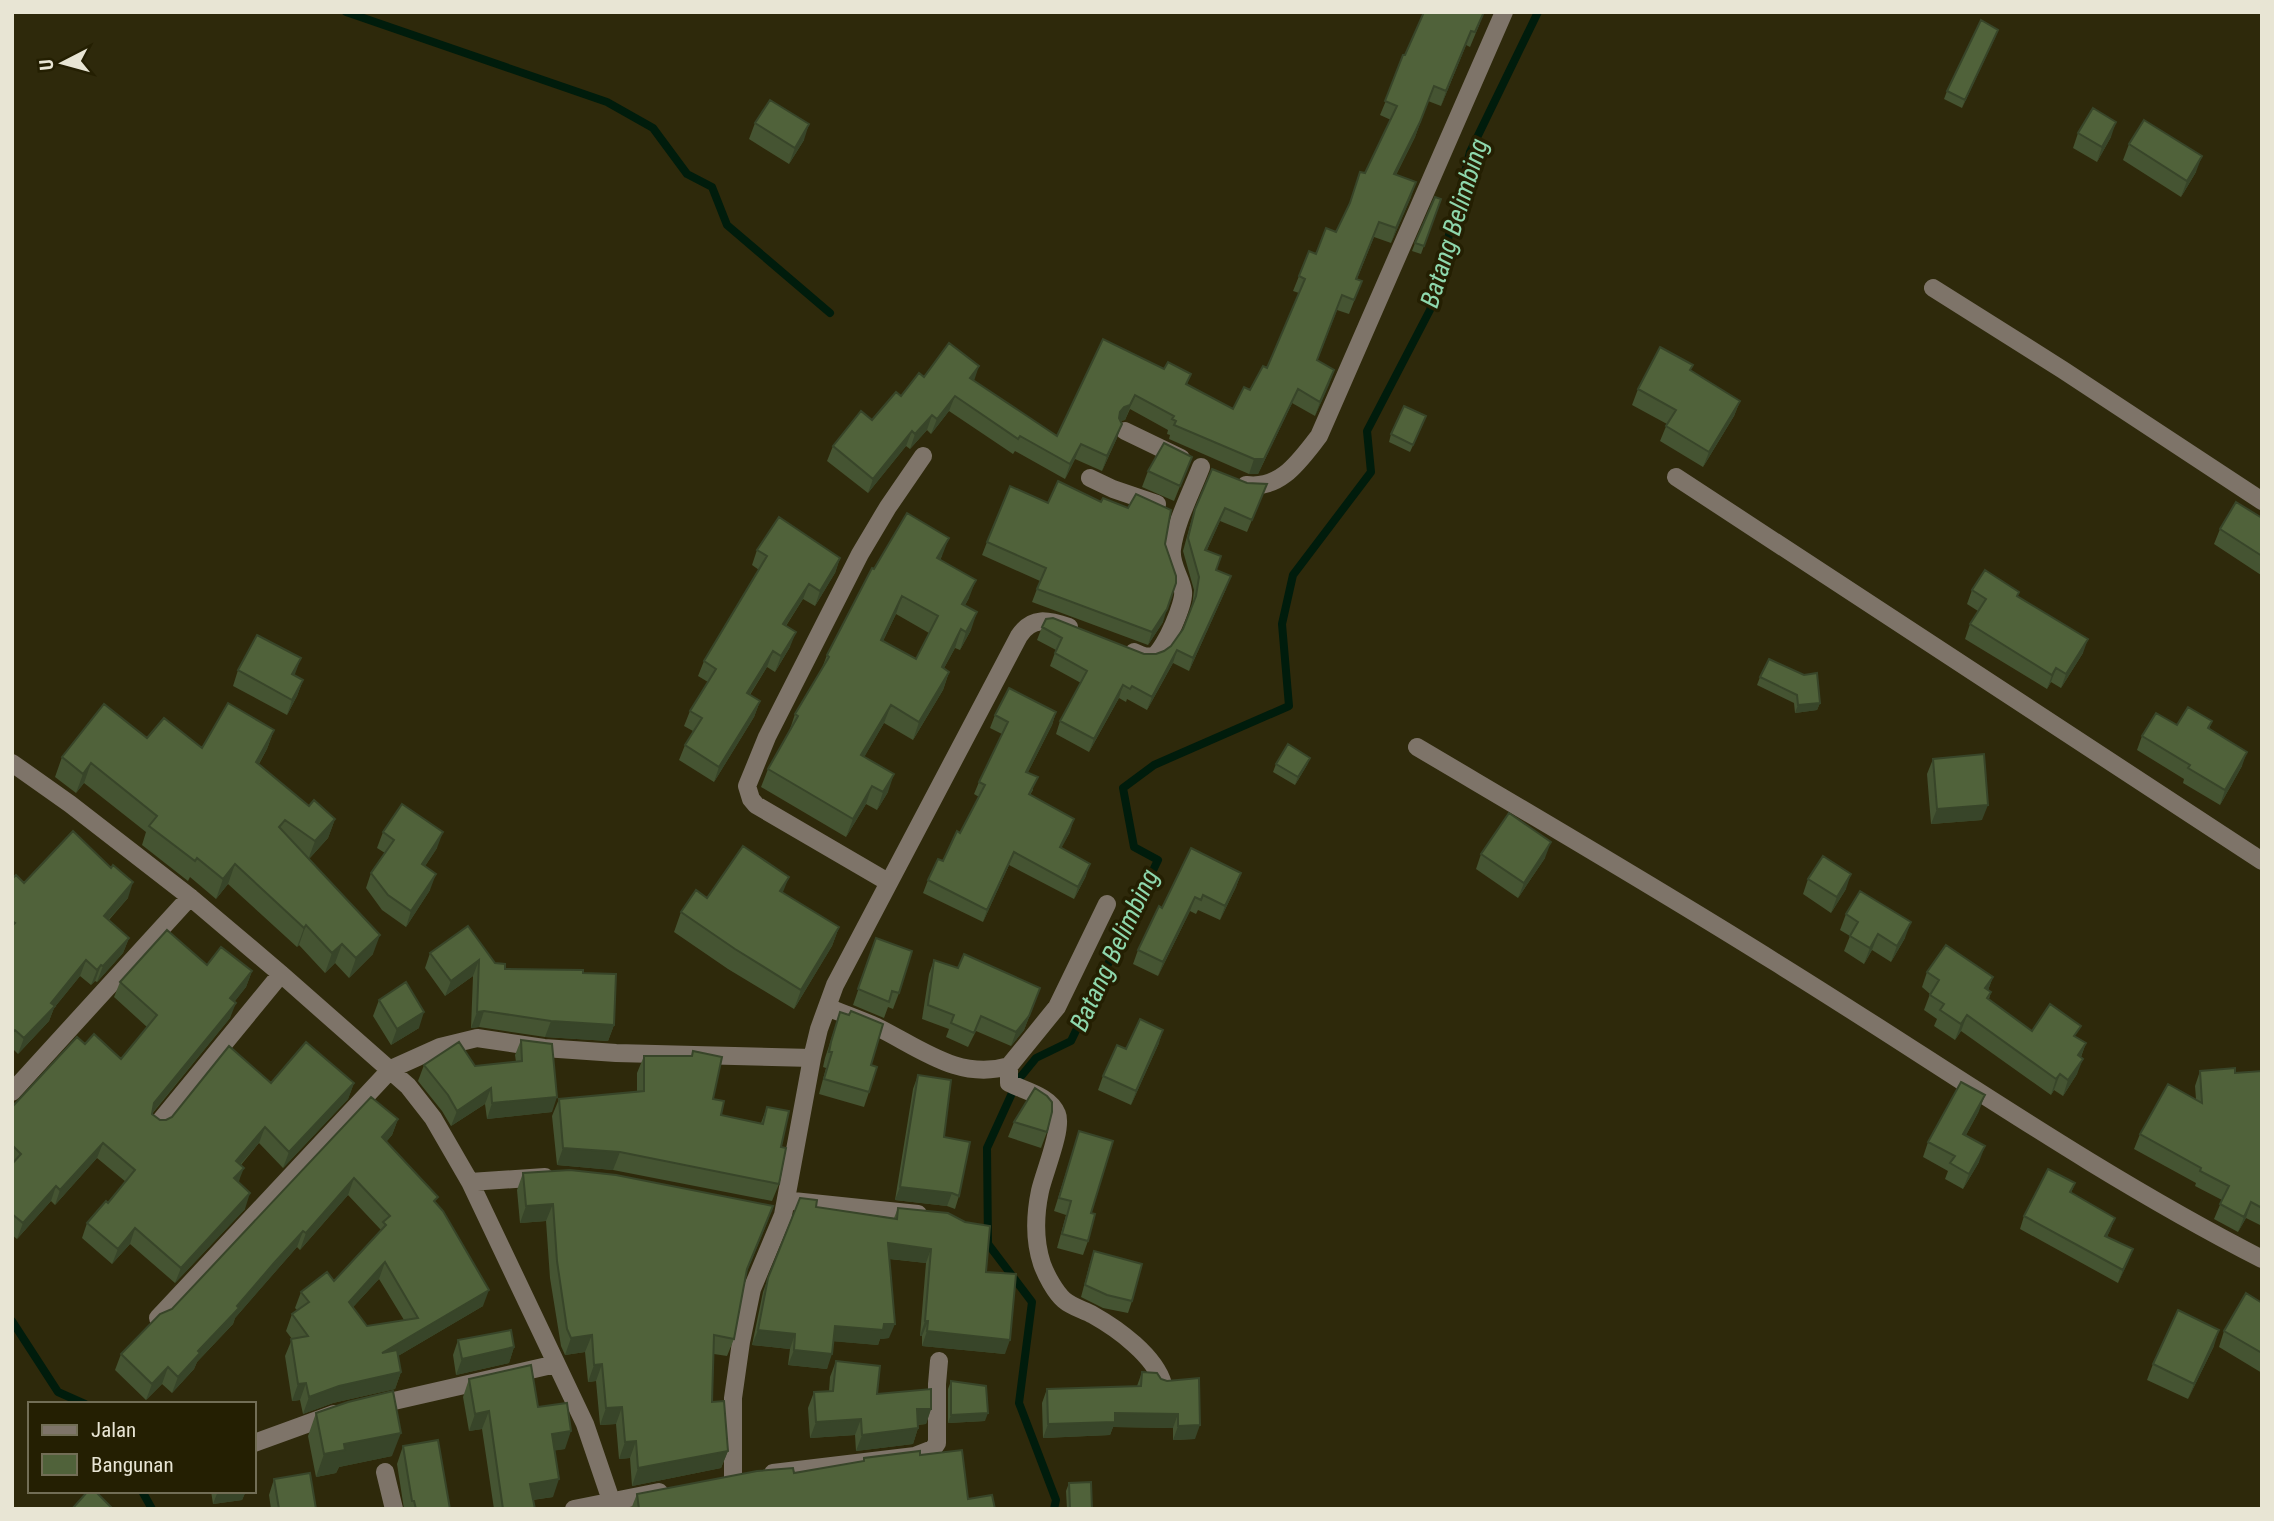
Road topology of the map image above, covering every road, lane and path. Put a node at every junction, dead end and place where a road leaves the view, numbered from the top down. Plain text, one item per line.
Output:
1 (1504, 12) edge
2 (1933, 288) dead end
3 (1125, 431) edge
4 (923, 456) dead end
5 (1212, 471) junction
6 (1676, 477) dead end
7 (1090, 478) dead end
8 (2262, 501) edge
9 (1180, 518) junction
10 (1091, 635) edge
11 (1116, 645) edge
12 (1418, 747) dead end
13 (12, 763) edge
14 (2262, 861) edge
15 (888, 882) junction
16 (190, 897) junction
17 (1107, 904) dead end
18 (281, 974) junction
19 (827, 1007) junction
20 (813, 1058) junction
21 (391, 1069) junction
22 (1009, 1075) junction
23 (12, 1092) edge
24 (157, 1125) edge
25 (564, 1176) edge
26 (470, 1182) junction
27 (779, 1209) junction
28 (936, 1216) edge
29 (2262, 1259) edge
30 (158, 1318) edge
31 (939, 1361) dead end
32 (556, 1364) junction
33 (1163, 1384) edge
34 (256, 1442) edge
35 (385, 1472) dead end
36 (679, 1488) edge
37 (613, 1505) edge
38 (394, 1509) edge
39 (574, 1509) edge

1 - 5 street
2 - 8 street
3 - 5 street
4 - 15 street
5 - 9 street
6 - 14 street
7 - 9 street
9 - 11 street
10 - 15 street
12 - 29 street
13 - 16 street
15 - 19 street
16 - 18 street
16 - 23 street
17 - 22 street
18 - 21 street
18 - 24 street
19 - 20 street
19 - 22 street
20 - 21 street
20 - 27 street
21 - 26 street
21 - 30 street
22 - 33 street
25 - 26 street
26 - 32 street
27 - 28 street
27 - 31 street
32 - 34 street
32 - 37 street
35 - 38 street
36 - 37 street
37 - 39 street

